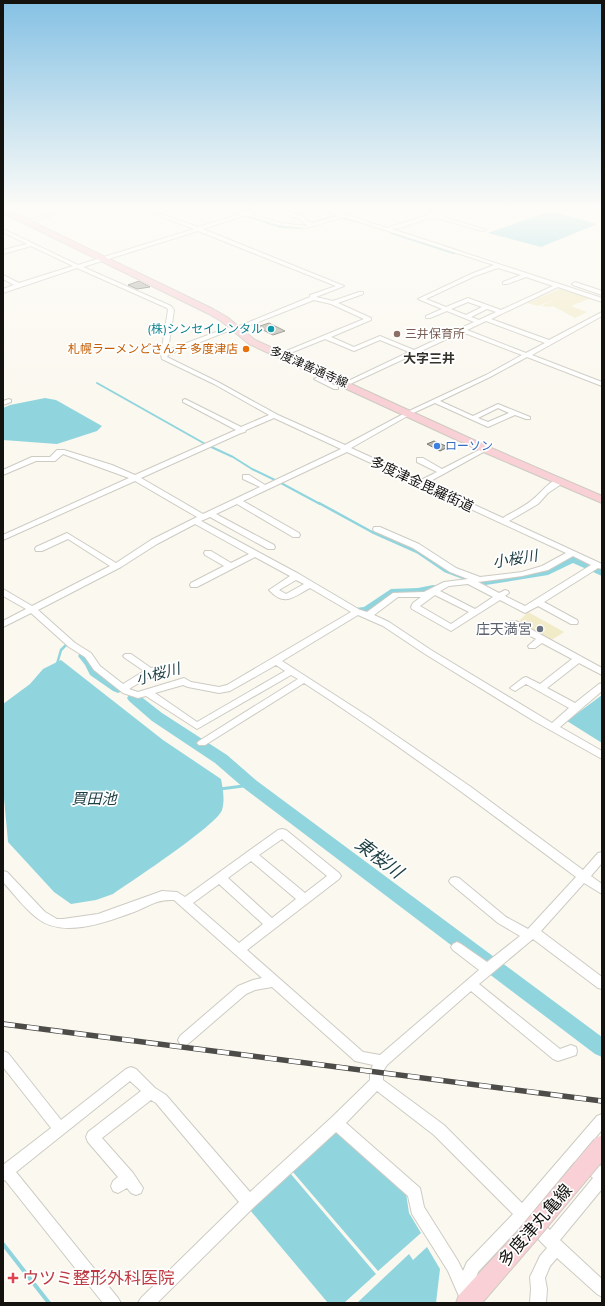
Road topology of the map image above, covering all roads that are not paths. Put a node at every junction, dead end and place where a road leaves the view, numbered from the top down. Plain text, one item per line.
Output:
1 (65, 270) edge
2 (86, 270) edge
3 (126, 270) edge
4 (301, 270) edge
5 (487, 270) edge
6 (510, 270) edge
7 (526, 275) junction
8 (3, 277) edge
9 (587, 282) dead end
10 (505, 283) dead end
11 (18, 285) junction
12 (430, 286) dead end
13 (557, 286) junction
14 (440, 290) junction
15 (3, 291) edge
16 (362, 293) dead end
17 (602, 294) edge
18 (314, 298) junction
19 (602, 300) edge
20 (333, 303) junction
21 (487, 307) junction
22 (445, 309) junction
23 (501, 312) junction
24 (602, 314) edge
25 (428, 316) dead end
26 (466, 317) junction
27 (486, 319) junction
28 (480, 322) junction
29 (235, 328) junction
30 (462, 330) junction
31 (326, 337) junction
32 (548, 342) junction
33 (414, 352) junction
34 (164, 354) junction
35 (281, 355) junction
36 (527, 355) junction
37 (326, 375) junction
38 (346, 384) junction
39 (602, 384) edge
40 (336, 388) dead end
41 (185, 401) dead end
42 (435, 401) junction
43 (514, 412) junction
44 (410, 413) junction
45 (274, 415) junction
46 (473, 418) junction
47 (528, 418) dead end
48 (243, 430) junction
49 (346, 449) junction
50 (485, 449) junction
51 (420, 460) dead end
52 (442, 472) junction
53 (3, 473) edge
54 (246, 477) dead end
55 (136, 478) junction
56 (560, 481) junction
57 (421, 484) junction
58 (266, 488) junction
59 (602, 500) edge
60 (237, 501) junction
61 (203, 518) junction
62 (503, 521) junction
63 (377, 529) dead end
64 (296, 535) dead end
65 (3, 538) edge
66 (271, 547) dead end
67 (39, 549) dead end
68 (208, 553) dead end
69 (573, 553) junction
70 (254, 554) junction
71 (116, 566) junction
72 (230, 566) junction
73 (599, 566) edge
74 (296, 576) junction
75 (478, 580) junction
76 (469, 581) junction
77 (310, 584) junction
78 (194, 585) dead end
79 (435, 591) junction
80 (3, 592) edge
81 (502, 594) junction
82 (538, 602) junction
83 (32, 609) junction
84 (357, 612) junction
85 (475, 612) junction
86 (368, 615) junction
87 (574, 622) dead end
88 (513, 623) dead end
89 (3, 624) edge
90 (542, 639) junction
91 (532, 646) dead end
92 (128, 656) dead end
93 (579, 659) junction
94 (275, 660) junction
95 (291, 671) junction
96 (602, 672) edge
97 (304, 679) junction
98 (602, 686) edge
99 (123, 688) junction
100 (515, 688) dead end
101 (540, 688) junction
102 (149, 694) junction
103 (576, 708) junction
104 (553, 727) junction
105 (202, 743) dead end
106 (602, 756) edge
107 (251, 856) junction
108 (602, 856) edge
109 (3, 875) edge
110 (584, 876) junction
111 (220, 878) junction
112 (455, 881) dead end
113 (602, 890) edge
114 (304, 899) junction
115 (185, 904) junction
116 (271, 924) junction
117 (531, 934) junction
118 (458, 947) dead end
119 (238, 950) junction
120 (490, 967) junction
121 (274, 981) junction
122 (471, 984) junction
123 (602, 984) edge
124 (184, 1040) dead end
125 (571, 1051) dead end
126 (3, 1057) edge
127 (382, 1062) junction
128 (376, 1083) junction
129 (150, 1092) junction
130 (602, 1120) edge
131 (336, 1122) junction
132 (60, 1128) junction
133 (602, 1146) edge
134 (573, 1153) junction
135 (5, 1172) edge
136 (602, 1177) edge
137 (127, 1184) dead end
138 (250, 1202) junction
139 (523, 1213) junction
140 (554, 1244) junction
141 (602, 1289) edge
142 (468, 1302) edge
143 (112, 1303) edge
144 (146, 1303) edge
145 (538, 1303) edge

1 - 11 street
2 - 34 street
3 - 29 main road, 多度津善通寺線
4 - 18 street
5 - 14 street
6 - 7 street
7 - 10 street
7 - 13 street
8 - 11 street
9 - 17 street
11 - 15 street
12 - 14 street
13 - 19 street
13 - 23 street
14 - 22 street
16 - 20 street
18 - 20 street
18 - 29 street
20 - 31 street
21 - 22 street
21 - 23 street
21 - 26 street
22 - 25 street
22 - 26 street
23 - 27 street
24 - 32 street
26 - 28 street
27 - 28 street
27 - 32 street
28 - 30 street
29 - 34 street
29 - 35 main road, 多度津善通寺線
30 - 33 street
30 - 36 street
31 - 33 street
31 - 35 street
32 - 36 street
33 - 38 street
34 - 45 street, 多度津金毘羅街道
35 - 37 main road, 多度津善通寺線
36 - 39 street
36 - 42 street
37 - 38 main road, 多度津善通寺線
37 - 40 street
38 - 44 main road, 多度津善通寺線
41 - 48 street
42 - 44 street
42 - 46 street
43 - 46 street
43 - 46 street
43 - 47 street
44 - 49 street
44 - 50 main road, 多度津善通寺線
45 - 48 street
45 - 49 street, 多度津金毘羅街道
48 - 55 street
49 - 57 street, 多度津金毘羅街道
49 - 58 street
50 - 52 street
50 - 56 main road, 多度津善通寺線
51 - 52 street
52 - 57 street
53 - 55 street
54 - 58 street
55 - 61 street
55 - 65 street
56 - 59 main road, 多度津善通寺線
56 - 62 street
57 - 62 street, 多度津金毘羅街道
58 - 60 street
60 - 61 street
60 - 64 street
61 - 66 street
61 - 70 street
61 - 71 street
62 - 69 street, 多度津金毘羅街道
63 - 75 street
67 - 71 street
68 - 72 street
69 - 73 street, 多度津金毘羅街道
69 - 75 street
70 - 72 street
70 - 74 street
71 - 83 street
72 - 78 street
73 - 82 street
74 - 77 street
74 - 77 street
75 - 76 street
76 - 79 street
76 - 81 street
77 - 84 street
79 - 85 street
79 - 85 street
79 - 86 street
80 - 83 street
81 - 82 street
81 - 85 street
82 - 87 street
83 - 89 street
83 - 99 street
84 - 86 street
84 - 94 street
86 - 104 street
88 - 90 street
90 - 91 street
90 - 93 street
92 - 99 street
93 - 96 street
93 - 101 street
94 - 95 street
94 - 102 street
95 - 97 street
95 - 102 street
97 - 105 street
97 - 110 street
98 - 103 street
99 - 102 street
100 - 101 street
101 - 103 street
103 - 104 street
104 - 106 street
107 - 111 street
107 - 114 street
107 - 114 street
108 - 110 street
109 - 115 street
110 - 113 street
110 - 117 street
111 - 115 street
111 - 116 street
112 - 117 street
114 - 116 street
115 - 119 street
116 - 119 street
117 - 120 street
117 - 123 street
118 - 120 street
119 - 121 street
120 - 122 street
121 - 124 street
121 - 127 street
122 - 125 street
122 - 127 street
126 - 132 street
127 - 128 street
128 - 131 street
128 - 139 street
129 - 132 street
129 - 137 street
129 - 138 street
130 - 134 street
131 - 138 street
131 - 142 street
132 - 135 street
133 - 142 main road, 多度津丸亀線, bridge
134 - 136 street
134 - 139 street
135 - 143 street
136 - 140 street
138 - 144 street
139 - 140 street
139 - 142 street
140 - 141 street
140 - 145 street

